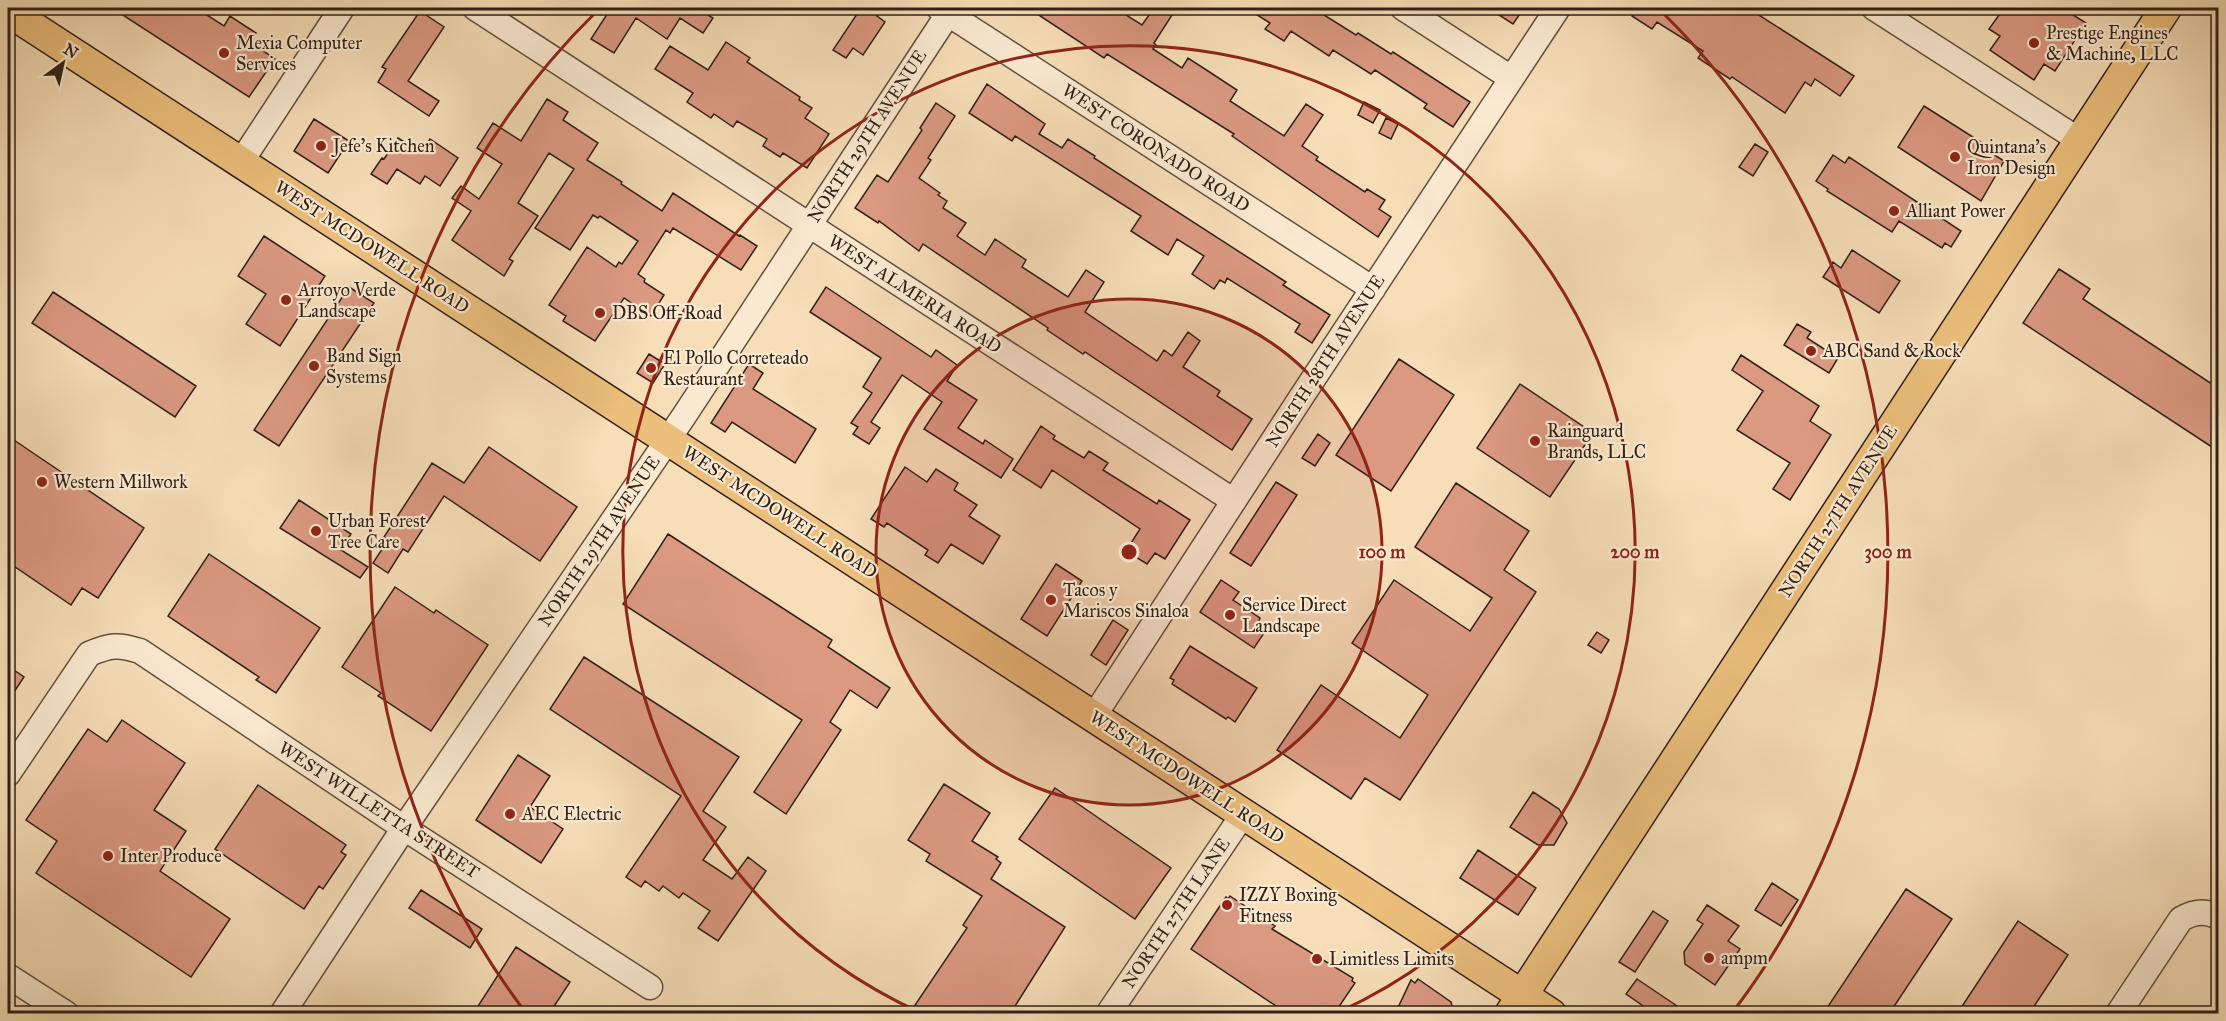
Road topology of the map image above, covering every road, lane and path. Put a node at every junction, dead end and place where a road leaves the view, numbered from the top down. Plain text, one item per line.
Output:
1 (342, 8) edge
2 (475, 8) edge
3 (1403, 8) edge
4 (1558, 8) edge
5 (1874, 8) edge
6 (2166, 8) edge
7 (946, 10) edge
8 (8, 11) edge
9 (1511, 78) junction
10 (2079, 140) junction
11 (241, 162) junction
12 (809, 225) junction
13 (1373, 290) junction
14 (668, 440) junction
15 (1234, 501) junction
16 (1094, 716) junction
17 (8, 774) edge
18 (1244, 813) junction
19 (404, 828) junction
20 (2218, 917) edge
21 (8, 976) edge
22 (651, 987) dead end
23 (1517, 1004) edge
24 (67, 1014) edge
25 (282, 1014) edge
26 (1108, 1014) edge
27 (1551, 1014) edge
28 (2118, 1014) edge

1 - 11 street
2 - 12 street, WEST ALMERIA ROAD
3 - 9 street
4 - 9 street, NORTH 28TH AVENUE
5 - 10 street
6 - 10 main road, NORTH 27TH AVENUE
7 - 12 street, NORTH 29TH AVENUE
7 - 13 street, WEST CORONADO ROAD
8 - 11 main road, WEST MCDOWELL ROAD
9 - 13 street, NORTH 28TH AVENUE
10 - 23 main road, NORTH 27TH AVENUE
11 - 14 main road, WEST MCDOWELL ROAD
12 - 14 street, NORTH 29TH AVENUE
12 - 15 street, WEST ALMERIA ROAD
13 - 15 street, NORTH 28TH AVENUE
14 - 16 main road, WEST MCDOWELL ROAD
14 - 19 street, NORTH 29TH AVENUE
15 - 16 street, NORTH 28TH AVENUE
16 - 18 main road, WEST MCDOWELL ROAD
17 - 19 street, WEST WILLETTA STREET
18 - 23 main road, WEST MCDOWELL ROAD
18 - 26 street, NORTH 27TH LANE
19 - 22 street, WEST WILLETTA STREET
19 - 25 street, NORTH 29TH AVENUE
20 - 28 street
21 - 24 street
23 - 27 main road, WEST MCDOWELL ROAD

